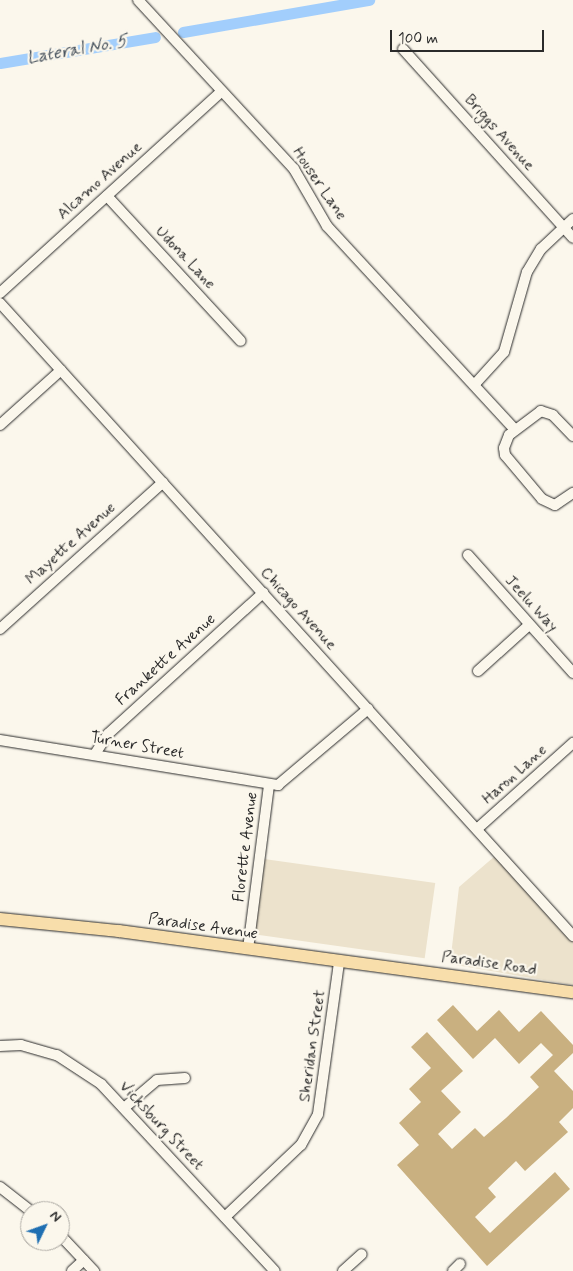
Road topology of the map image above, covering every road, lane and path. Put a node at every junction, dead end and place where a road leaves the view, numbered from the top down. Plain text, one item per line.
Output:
1 (138, 0) edge
2 (404, 48) dead end
3 (221, 92) junction
4 (107, 196) junction
5 (573, 219) edge
6 (564, 228) junction
7 (573, 238) edge
8 (0, 293) edge
9 (0, 303) edge
10 (242, 341) dead end
11 (61, 370) junction
12 (475, 384) junction
13 (0, 425) edge
14 (515, 430) junction
15 (573, 436) edge
16 (163, 482) junction
17 (573, 493) edge
18 (468, 555) dead end
19 (263, 593) junction
20 (529, 625) junction
21 (0, 629) edge
22 (478, 671) dead end
23 (573, 673) edge
24 (368, 709) junction
25 (0, 740) edge
26 (573, 743) edge
27 (95, 754) junction
28 (269, 785) junction
29 (477, 829) junction
30 (0, 919) edge
31 (573, 936) edge
32 (248, 949) junction
33 (339, 962) junction
34 (401, 969) joint
35 (571, 990) edge
36 (0, 1046) edge
37 (185, 1078) dead end
38 (124, 1108) junction
39 (0, 1187) edge
40 (20, 1202) edge
41 (225, 1216) junction
42 (70, 1245) edge
43 (362, 1254) dead end
44 (84, 1260) junction
45 (72, 1271) edge
46 (94, 1271) edge
47 (275, 1271) edge
48 (343, 1271) edge

1 - 3 street, Houser Lane
2 - 6 street, Briggs Avenue
3 - 4 street, Alcamo Avenue
3 - 12 street, Houser Lane
4 - 8 street, Alcamo Avenue
4 - 10 street, Udona Lane
5 - 6 street
6 - 7 street, Briggs Avenue
6 - 12 street
9 - 11 street, Chicago Avenue
11 - 13 street
11 - 16 street, Chicago Avenue
12 - 14 street, Houser Lane
14 - 15 street
14 - 17 street
16 - 19 street, Chicago Avenue
16 - 21 street, Mayette Avenue
18 - 20 street, Jeelu Way
19 - 24 street, Chicago Avenue
19 - 27 street, Frankette Avenue
20 - 22 street
20 - 23 street, Jeelu Way
24 - 28 street, Florette Avenue
24 - 29 street, Chicago Avenue
25 - 27 street, Turner Street
26 - 29 street, Haron Lane
27 - 28 street, Turner Street
28 - 32 street, Florette Avenue
29 - 31 street, Chicago Avenue
30 - 32 main road, Paradise Avenue
32 - 33 main road, Paradise Avenue
33 - 34 main road, Paradise Avenue
33 - 41 street, Sheridan Street
34 - 35 main road, Paradise Road
36 - 38 street, Vicksburg Street
37 - 38 street
38 - 41 street, Vicksburg Street
39 - 40 street
41 - 47 street, Vicksburg Street
42 - 44 street
43 - 48 street
44 - 45 street
44 - 46 street

